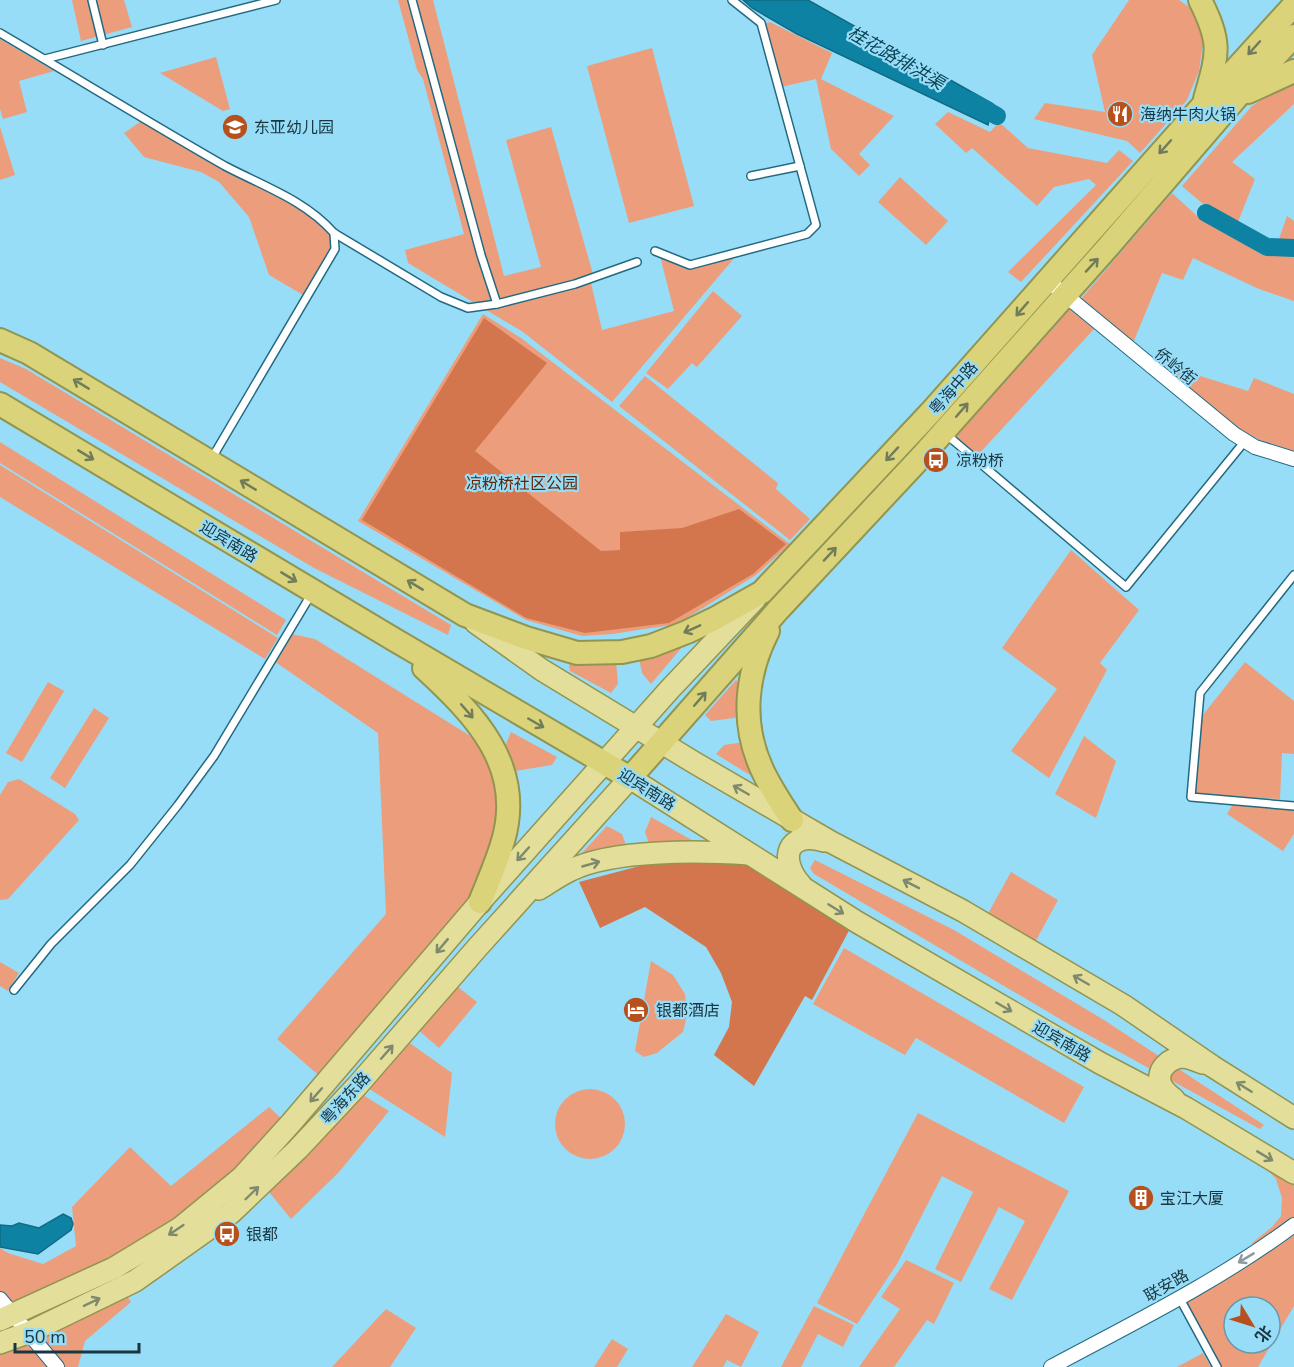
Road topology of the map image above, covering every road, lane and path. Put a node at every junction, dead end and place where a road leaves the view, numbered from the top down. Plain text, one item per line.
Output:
1 (92, 0) edge
2 (276, 0) edge
3 (412, 0) edge
4 (732, 0) edge
5 (1200, 0) edge
6 (1294, 5) edge
7 (0, 33) edge
8 (1294, 36) edge
9 (102, 45) junction
10 (45, 60) junction
11 (1294, 71) edge
12 (1236, 98) junction
13 (1204, 104) junction
14 (800, 166) junction
15 (751, 176) dead end
16 (333, 233) junction
17 (655, 251) dead end
18 (637, 262) dead end
19 (1055, 288) junction
20 (498, 304) junction
21 (0, 340) edge
22 (0, 404) edge
23 (943, 432) junction
24 (1245, 441) junction
25 (1294, 459) edge
26 (210, 462) junction
27 (1294, 575) edge
28 (313, 591) junction
29 (762, 591) junction
30 (779, 609) junction
31 (465, 615) junction
32 (395, 640) junction
33 (636, 728) junction
34 (661, 743) junction
35 (604, 763) junction
36 (630, 778) junction
37 (1294, 806) edge
38 (792, 820) junction
39 (831, 843) junction
40 (752, 854) junction
41 (803, 887) junction
42 (521, 900) junction
43 (480, 902) junction
44 (14, 990) dead end
45 (1212, 1066) junction
46 (1186, 1108) junction
47 (1294, 1118) edge
48 (1294, 1173) edge
49 (1294, 1225) edge
50 (1179, 1297) junction
51 (5, 1311) edge
52 (30, 1332) junction
53 (0, 1342) edge
54 (57, 1367) edge
55 (1051, 1367) edge
56 (1216, 1367) edge

1 - 9 lane
2 - 9 lane
3 - 20 lane
4 - 14 lane
5 - 13 highway
6 -> 13 highway, 粤海中路
7 - 10 lane
8 - 12 highway, 粤海中路
9 - 10 lane
10 - 16 lane
11 - 12 highway
19 -> 12 highway, 粤海中路
13 -> 19 highway, 粤海中路
14 - 15 lane
14 - 17 lane
16 - 20 lane
16 - 26 lane
18 - 20 lane
23 -> 19 highway, 粤海中路
19 - 24 street, 侨岭街
19 -> 29 highway, 粤海中路
26 -> 21 highway
22 -> 28 highway, 迎宾南路
23 - 24 lane
30 -> 23 highway, 粤海中路
24 - 25 street, 侨岭街
31 -> 26 highway
27 - 37 lane
28 - 32 highway, 迎宾南路
28 - 44 lane
29 -> 31 highway
29 - 33 main road, 粤海中路
34 -> 30 highway, 粤海中路
30 - 38 highway
31 - 33 main road
32 -> 35 highway, 迎宾南路
32 -> 43 highway
33 - 34 main road
33 - 35 main road, 粤海中路
34 - 36 highway, 粤海中路
38 -> 34 main road
35 - 36 highway, 迎宾南路
35 -> 43 main road, 粤海东路
36 - 40 main road, 迎宾南路
36 - 42 main road, 粤海东路
38 - 39 main road
39 - 41 main road
45 -> 39 main road
40 - 41 main road, 迎宾南路
42 -> 40 main road
41 -> 46 main road, 迎宾南路
52 -> 42 main road, 粤海东路
43 -> 51 main road, 粤海东路
45 - 46 main road
47 -> 45 main road
46 -> 48 main road, 迎宾南路
49 -> 50 street, 联安路
50 - 55 street, 联安路
50 - 56 lane
51 - 52 street
52 - 53 main road, 粤海东路
52 - 54 street

